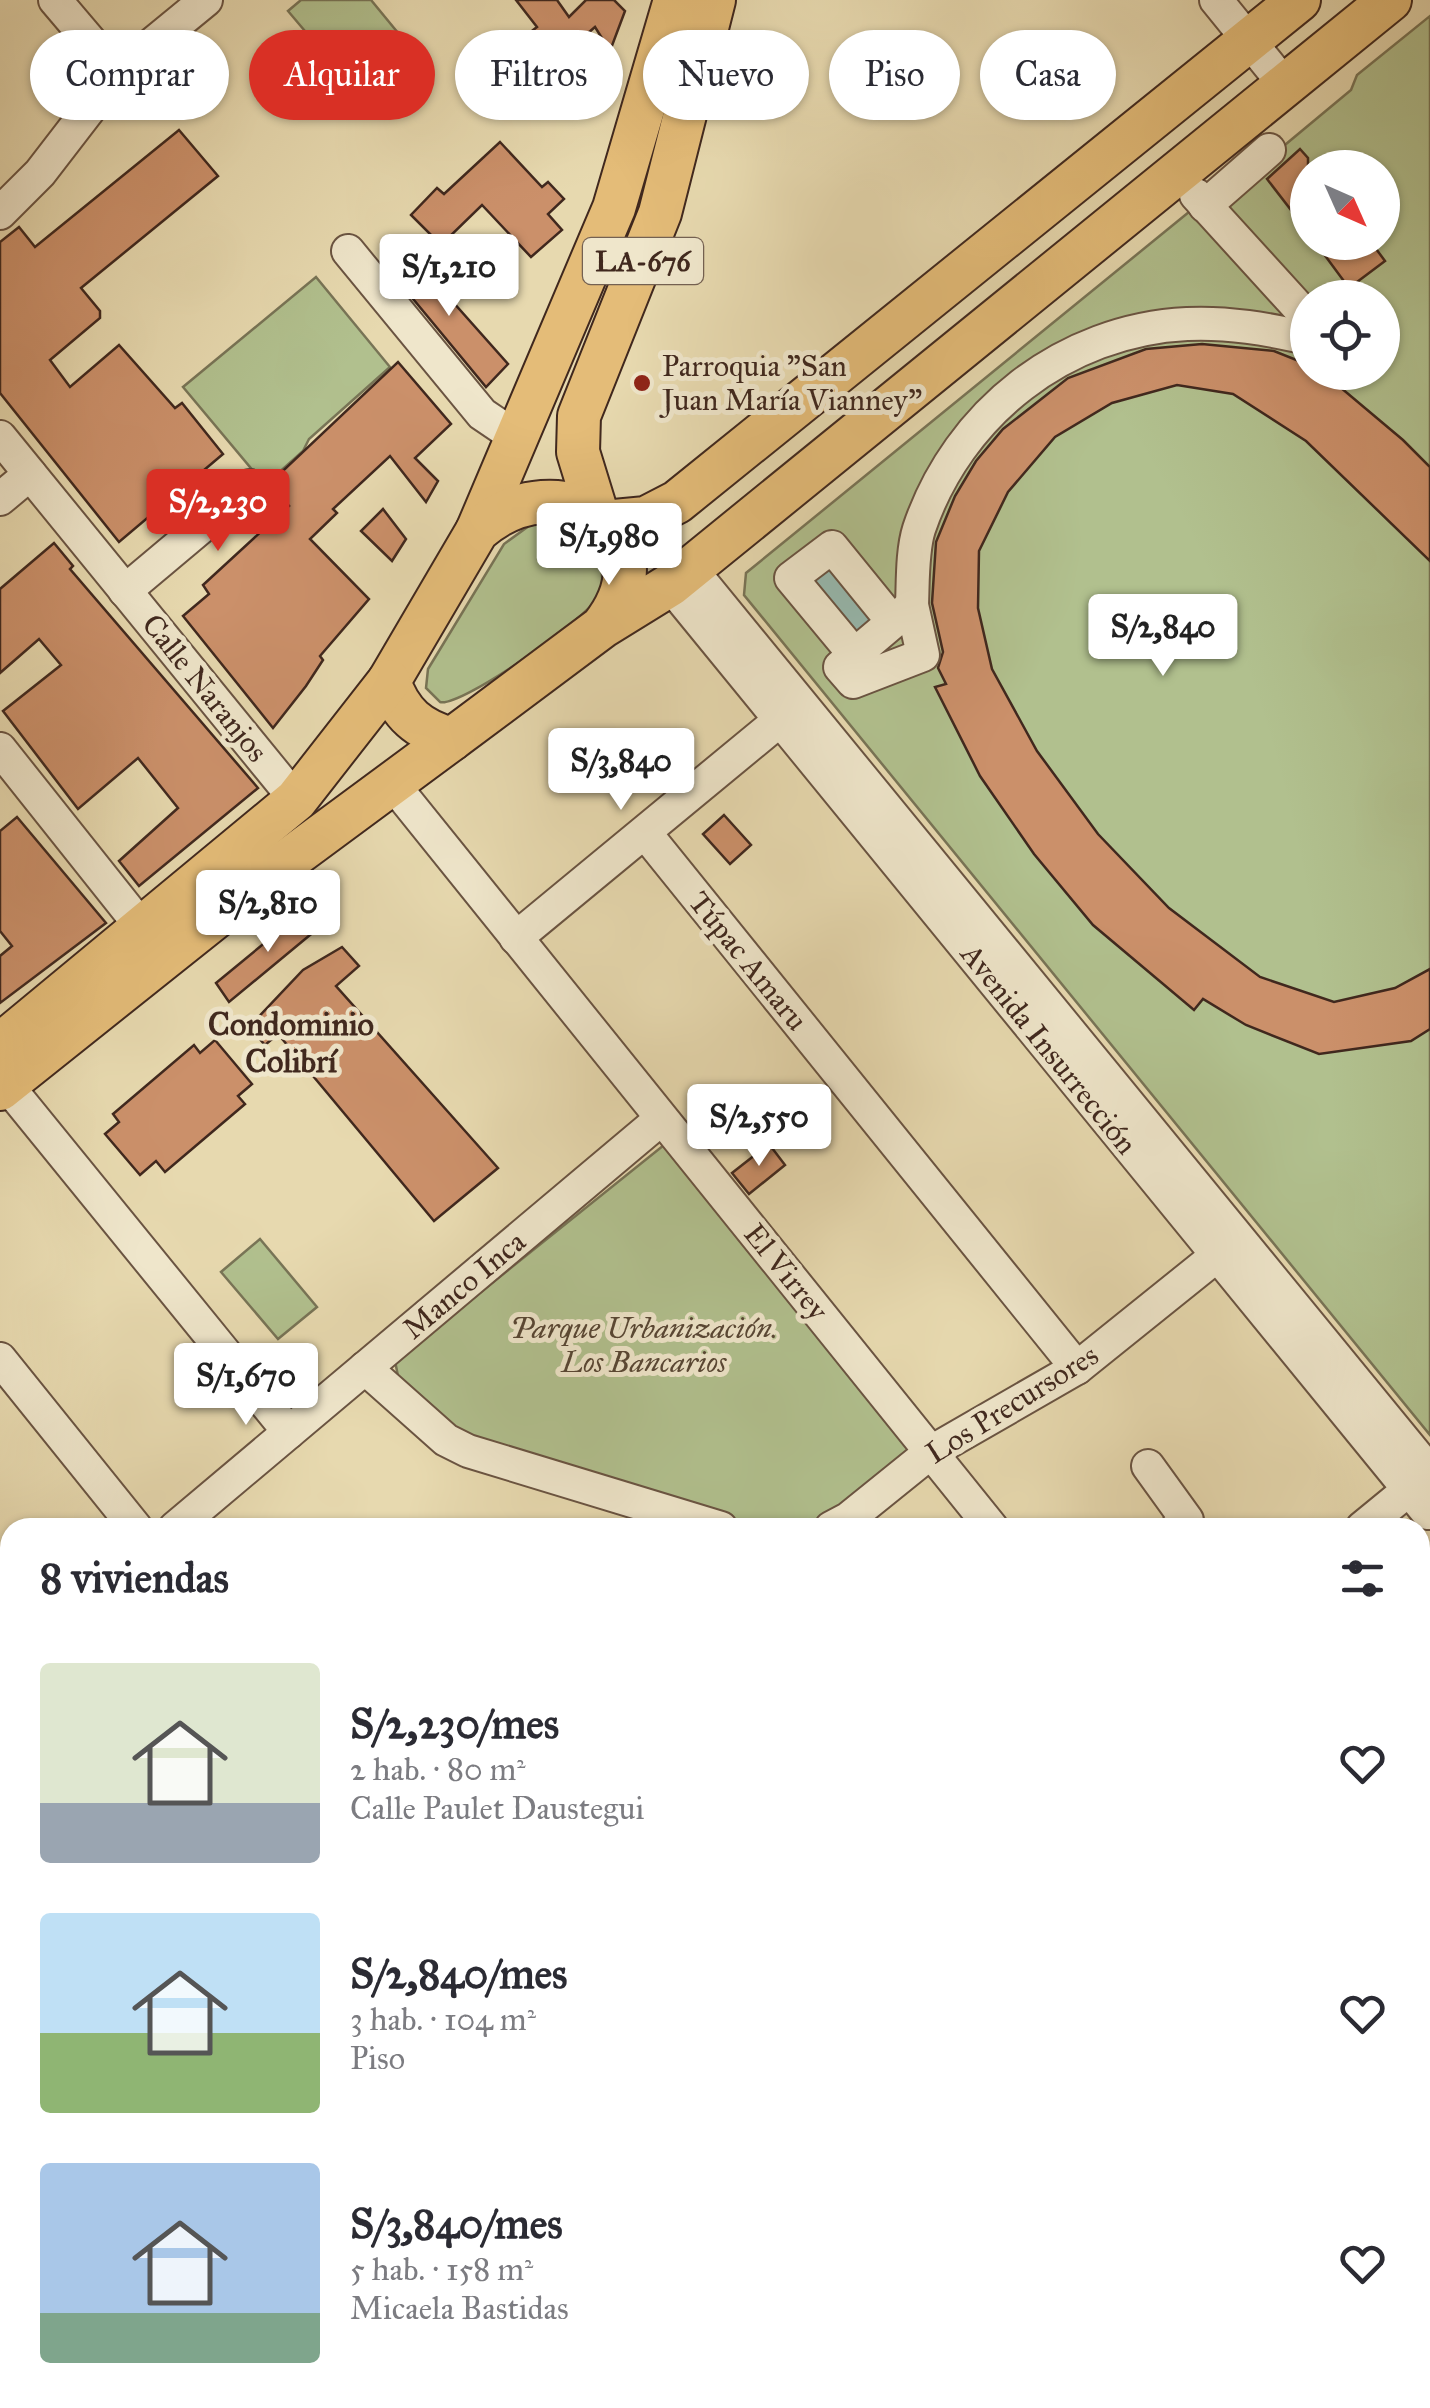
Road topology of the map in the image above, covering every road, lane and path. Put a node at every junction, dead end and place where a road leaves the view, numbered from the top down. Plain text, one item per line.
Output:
1 (55, 0) edge
2 (206, 0) edge
3 (675, 0) edge
4 (714, 0) edge
5 (1216, 0) edge
6 (1299, 0) edge
7 (1390, 0) edge
8 (80, 30) edge
9 (169, 30) edge
10 (1249, 40) junction
11 (1285, 85) junction
12 (81, 120) edge
13 (1269, 150) dead end
14 (0, 213) edge
15 (348, 251) dead end
16 (1290, 298) edge
17 (1290, 342) edge
18 (0, 437) edge
19 (516, 438) junction
20 (30, 474) junction
21 (250, 486) dead end
22 (0, 499) edge
23 (646, 518) junction
24 (601, 520) junction
25 (477, 531) junction
26 (680, 576) junction
27 (125, 591) junction
28 (902, 614) junction
29 (602, 627) junction
30 (854, 654) junction
31 (388, 681) junction
32 (792, 711) junction
33 (452, 739) junction
34 (0, 749) edge
35 (392, 784) junction
36 (296, 800) junction
37 (646, 834) junction
38 (144, 930) junction
39 (516, 938) junction
40 (2, 1073) edge
41 (661, 1119) junction
42 (1227, 1248) junction
43 (0, 1359) edge
44 (365, 1368) junction
45 (1077, 1368) junction
46 (289, 1432) junction
47 (931, 1452) junction
48 (1148, 1466) dead end
49 (1424, 1494) edge
50 (128, 1518) edge
51 (187, 1518) edge
52 (688, 1518) edge
53 (844, 1518) edge
54 (984, 1518) edge
55 (1178, 1518) edge
56 (1380, 1518) edge

1 - 8 street
2 - 9 street
3 - 19 main road, LA-676
4 - 24 main road, LA-676
5 - 10 street
6 - 10 main road
7 - 11 main road
10 - 11 street
10 - 23 main road
11 - 26 main road
12 - 14 street
13 - 16 street
15 - 19 street
17 - 28 street
18 - 20 street, Calle Naranjos
19 - 25 main road, LA-676
20 - 22 street
20 - 27 street, Calle Naranjos
21 - 27 street
23 - 24 main road
23 - 26 main road
24 - 25 main road, LA-676
24 - 29 main road, LA-676
25 - 31 main road, LA-676
26 - 29 main road
26 - 32 street, Avenida Insurrección
27 - 36 street, Calle Naranjos
28 - 30 street
28 - 30 street
28 - 30 street
29 - 33 main road, LA-676
31 - 33 main road
31 - 36 main road, LA-676
32 - 37 street
32 - 42 street, Avenida Insurrección
33 - 35 main road, LA-676
34 - 38 street
35 - 39 street, El Virrey
35 - 40 main road, LA-676
36 - 38 main road, LA-676
37 - 39 street
37 - 45 street, Túpac Amaru
38 - 40 main road, LA-676
39 - 41 street, El Virrey
40 - 46 street
41 - 44 street, Manco Inca
41 - 47 street, El Virrey
42 - 45 street, Los Precursores
42 - 49 street, Avenida Insurrección
43 - 50 street
44 - 46 street, Manco Inca
44 - 52 street
45 - 47 street, Los Precursores
46 - 51 street, Manco Inca
47 - 53 street, Los Precursores
47 - 54 street, El Virrey
48 - 55 street
49 - 56 street

